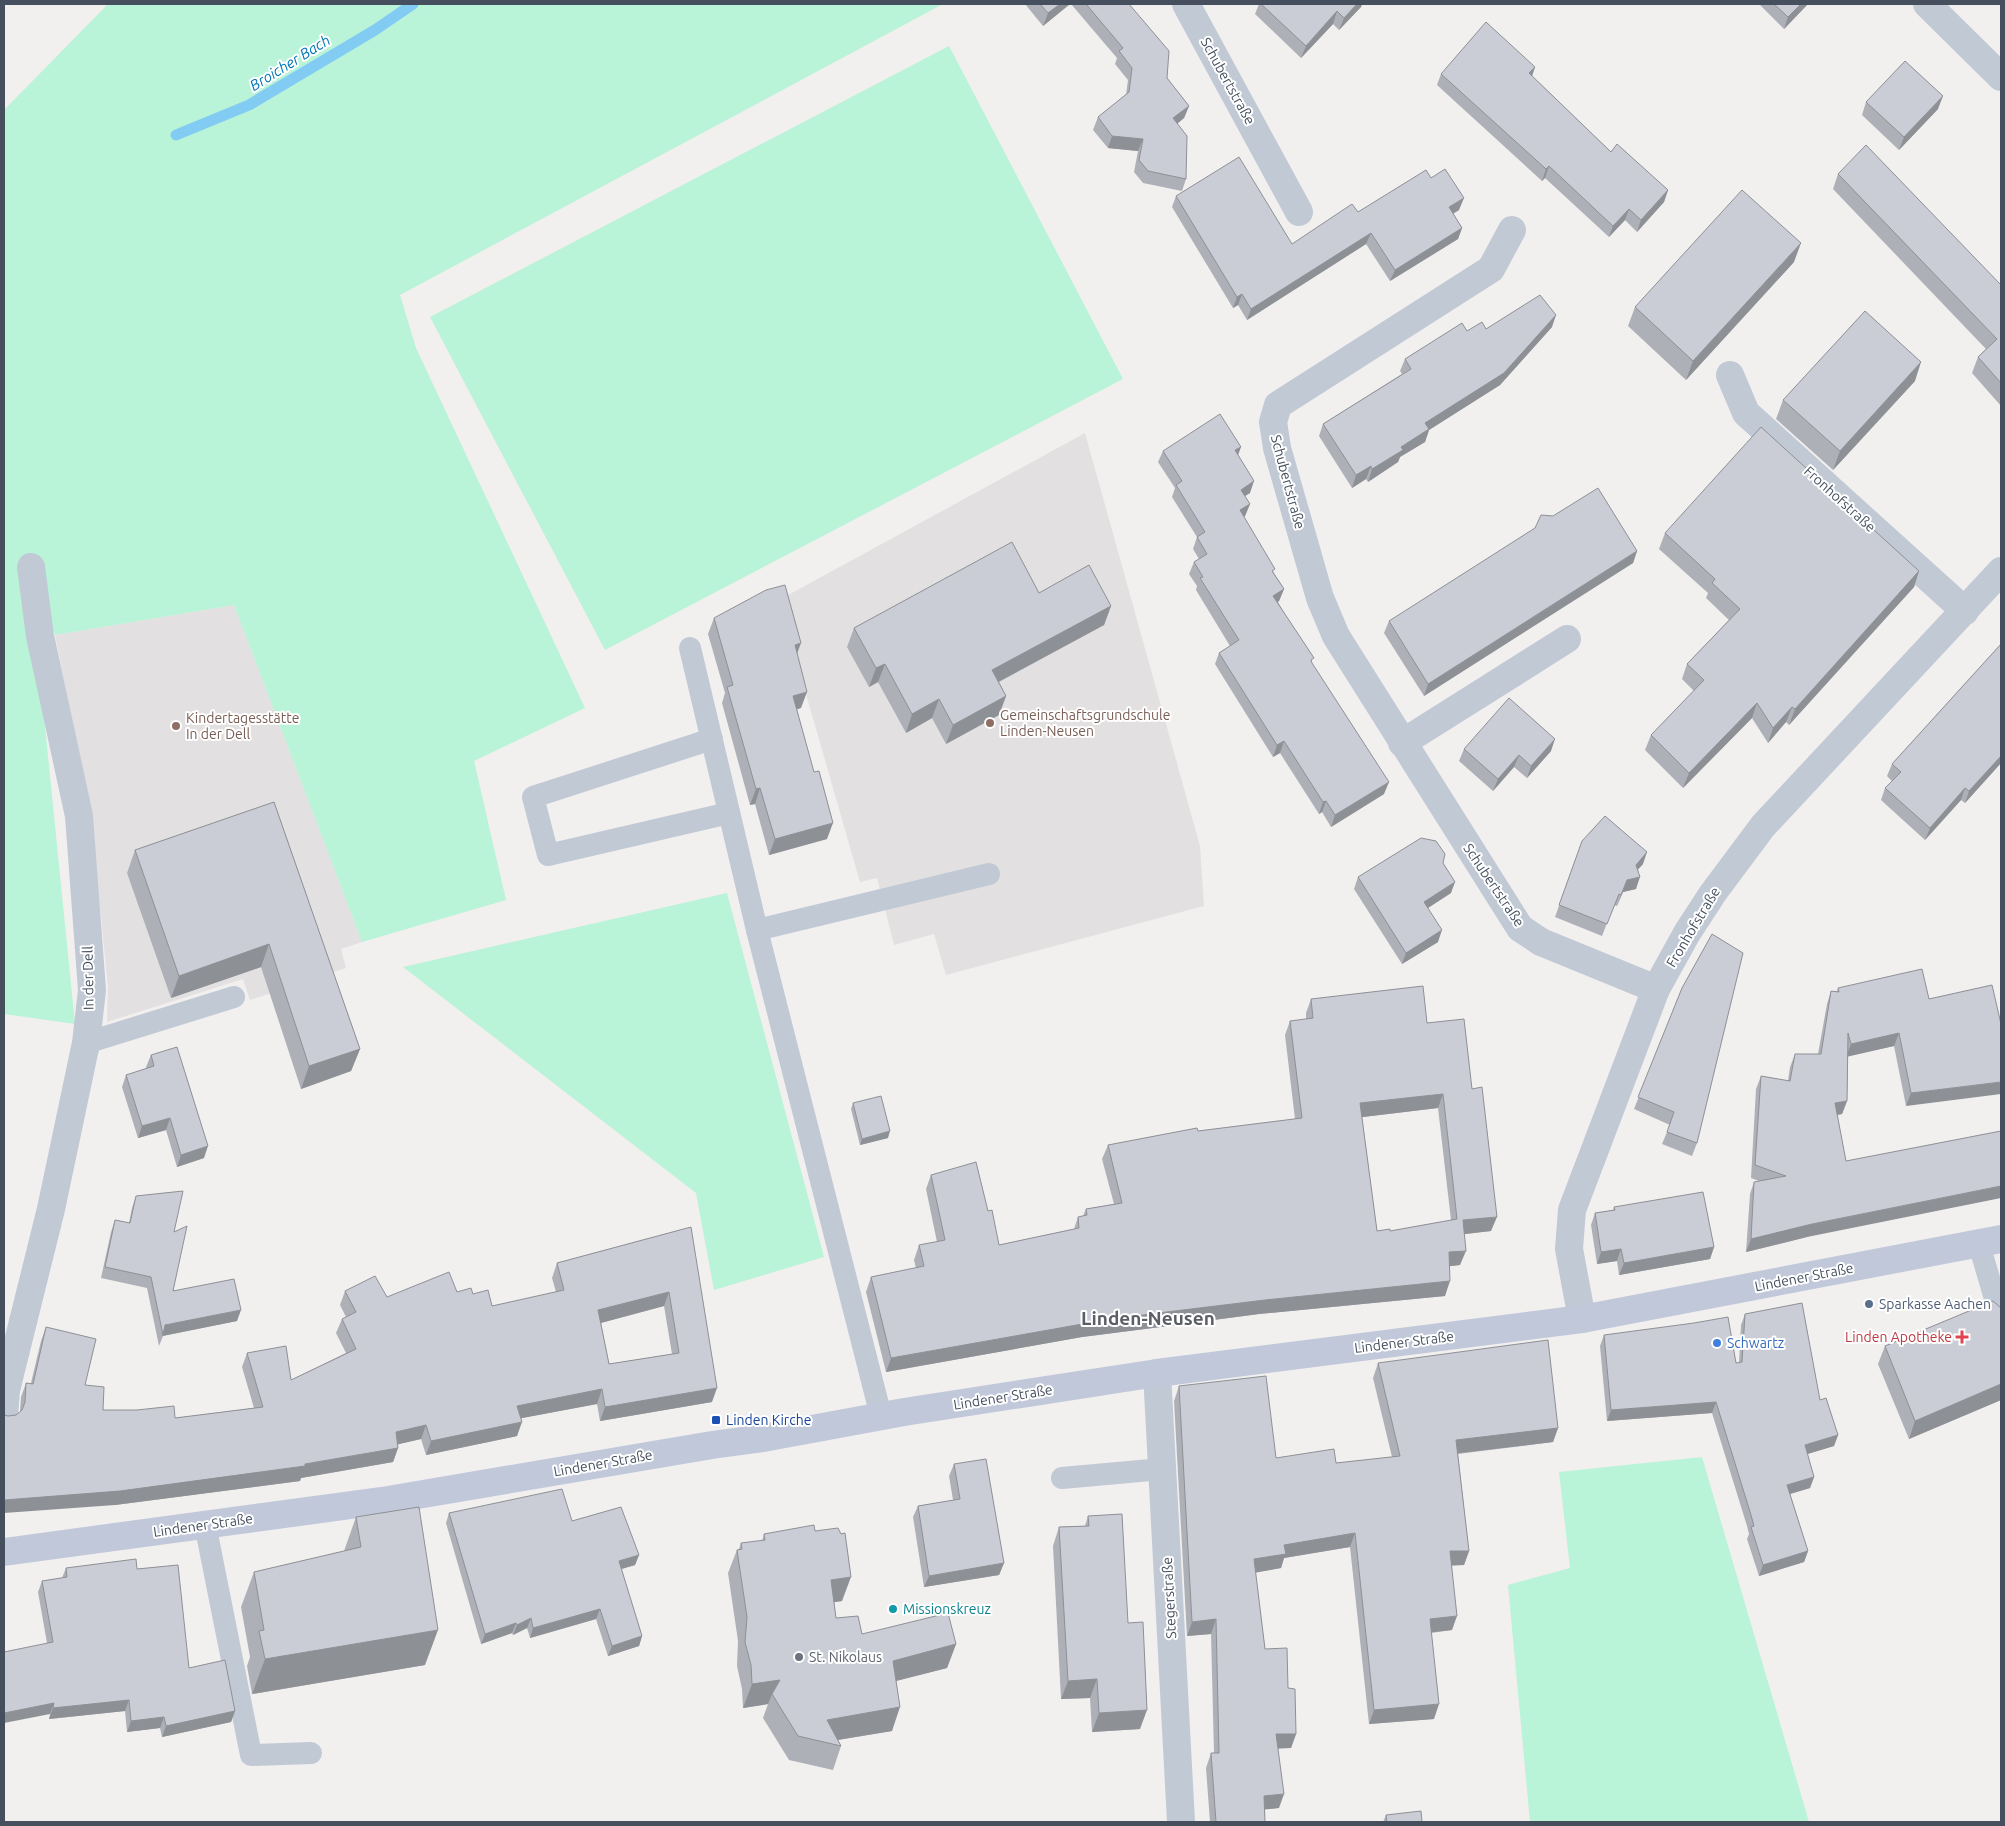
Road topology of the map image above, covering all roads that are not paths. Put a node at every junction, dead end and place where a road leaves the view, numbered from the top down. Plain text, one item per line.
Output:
1 (1186, 4) edge
2 (1928, 4) edge
3 (2001, 77) edge
4 (1299, 212) dead end
5 (1512, 230) dead end
6 (1730, 375) dead end
7 (31, 567) dead end
8 (2001, 571) edge
9 (1965, 611) junction
10 (1567, 639) dead end
11 (690, 648) dead end
12 (712, 739) junction
13 (1402, 743) junction
14 (729, 813) junction
15 (989, 874) dead end
16 (758, 930) junction
17 (1656, 989) junction
18 (234, 997) dead end
19 (86, 1043) junction
20 (1990, 1242) edge
21 (2000, 1316) edge
22 (1582, 1319) junction
23 (1157, 1373) junction
24 (4, 1415) edge
25 (881, 1416) junction
26 (1162, 1469) junction
27 (1062, 1478) dead end
28 (205, 1524) junction
29 (4, 1552) edge
30 (311, 1753) dead end
31 (1181, 1822) edge

1 - 4 street, Schubertstraße
2 - 3 street
5 - 13 street, Schubertstraße
6 - 9 street, Fronhofstraße
7 - 19 street, In der Dell
8 - 9 street, Fronhofstraße
9 - 17 street, Fronhofstraße
10 - 13 street
11 - 12 lane
12 - 14 lane
12 - 14 lane
13 - 17 street, Schubertstraße
14 - 16 lane
15 - 16 lane
16 - 25 lane
17 - 22 street, Fronhofstraße
18 - 19 lane
19 - 24 street, In der Dell
20 - 21 lane
20 - 22 main road, Lindener Straße
22 - 23 main road, Lindener Straße
23 - 25 main road, Lindener Straße
23 - 26 street, Stegerstraße
25 - 28 main road, Lindener Straße
26 - 27 lane
26 - 31 street, Stegerstraße
28 - 29 main road, Lindener Straße
28 - 30 lane

